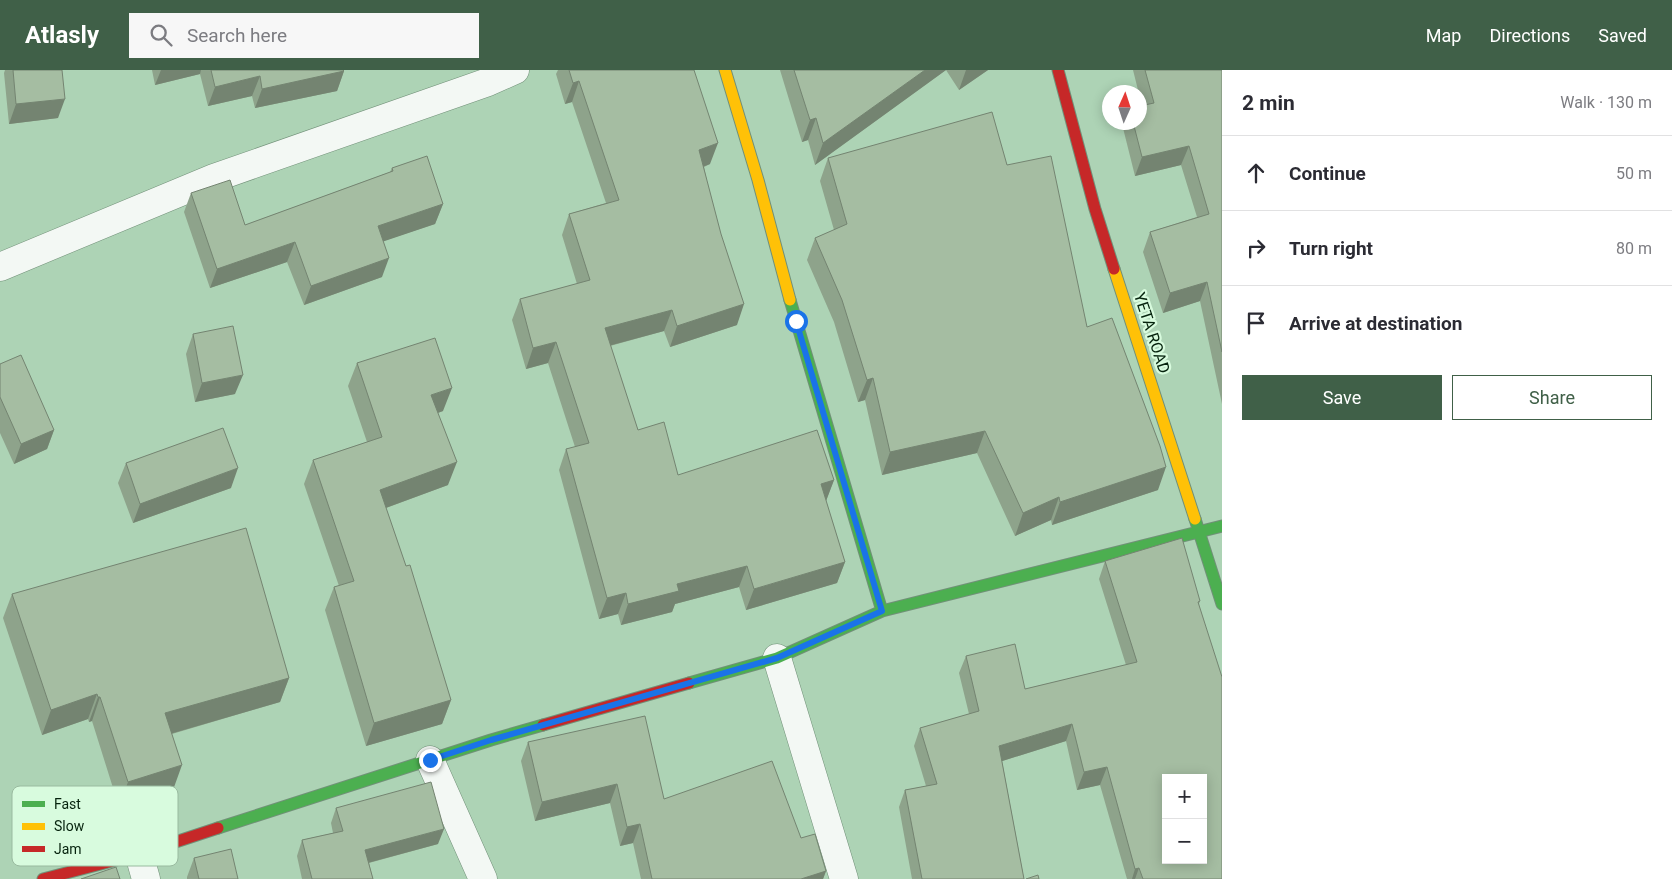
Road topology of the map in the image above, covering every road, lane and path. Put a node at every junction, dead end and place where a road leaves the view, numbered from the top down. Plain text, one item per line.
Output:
1 (515, 70) edge
2 (725, 70) edge
3 (1058, 70) edge
4 (0, 267) edge
5 (1222, 526) edge
6 (1199, 532) junction
7 (1222, 604) edge
8 (882, 611) junction
9 (777, 658) junction
10 (430, 760) junction
11 (178, 854) edge
12 (142, 867) edge
13 (43, 879) edge
14 (483, 879) edge
15 (844, 879) edge

1 - 4 street
2 - 8 street
3 - 6 street, YETA ROAD
5 - 6 street
6 - 7 street, YETA ROAD
6 - 8 street
8 - 9 street
9 - 10 street
9 - 15 street
10 - 11 street
10 - 14 street
12 - 13 street

